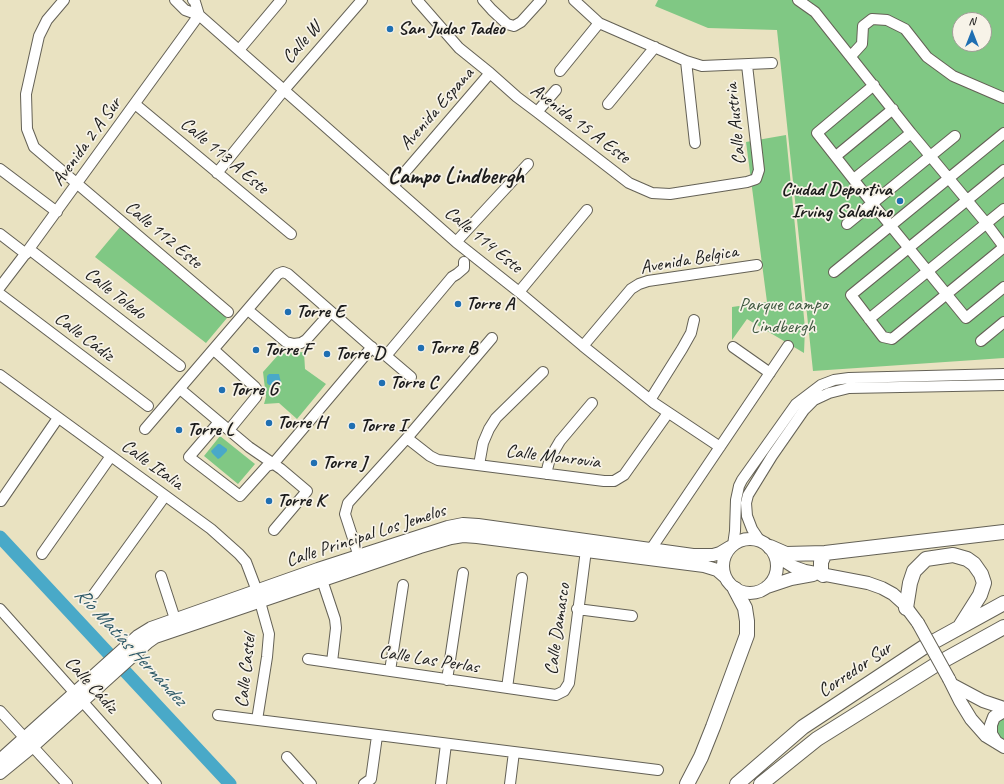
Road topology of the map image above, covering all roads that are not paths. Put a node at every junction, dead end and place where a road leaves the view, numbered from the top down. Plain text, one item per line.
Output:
1 (64, 0) edge
2 (174, 0) edge
3 (193, 0) edge
4 (280, 0) edge
5 (362, 0) edge
6 (417, 0) edge
7 (483, 0) edge
8 (541, 0) edge
9 (574, 0) edge
10 (798, 0) edge
11 (199, 15) junction
12 (599, 23) junction
13 (655, 47) junction
14 (239, 50) junction
15 (851, 56) junction
16 (686, 61) junction
17 (772, 63) dead end
18 (746, 65) junction
19 (560, 71) dead end
20 (490, 73) junction
21 (874, 85) junction
22 (284, 90) junction
23 (556, 90) dead end
24 (1004, 98) edge
25 (135, 104) junction
26 (608, 104) dead end
27 (893, 109) junction
28 (537, 112) junction
29 (912, 133) junction
30 (1004, 133) edge
31 (955, 136) dead end
32 (695, 143) dead end
33 (930, 155) junction
34 (836, 156) junction
35 (528, 164) dead end
36 (0, 169) edge
37 (1004, 170) edge
38 (217, 173) junction
39 (756, 178) joint
40 (948, 178) junction
41 (854, 179) junction
42 (77, 184) junction
43 (393, 186) junction
44 (967, 201) junction
45 (872, 203) junction
46 (1004, 209) edge
47 (586, 210) dead end
48 (57, 212) junction
49 (986, 223) junction
50 (847, 224) dead end
51 (890, 225) junction
52 (0, 234) edge
53 (291, 234) dead end
54 (456, 242) junction
55 (1004, 247) edge
56 (909, 248) junction
57 (28, 252) junction
58 (472, 255) junction
59 (757, 265) dead end
60 (928, 271) junction
61 (834, 272) dead end
62 (0, 287) edge
63 (1004, 287) edge
64 (519, 292) junction
65 (0, 294) edge
66 (947, 294) junction
67 (248, 310) junction
68 (228, 312) dead end
69 (331, 312) junction
70 (869, 319) junction
71 (694, 320) dead end
72 (1004, 322) edge
73 (492, 338) dead end
74 (981, 341) dead end
75 (583, 346) junction
76 (788, 346) dead end
77 (372, 347) junction
78 (733, 347) dead end
79 (214, 350) junction
80 (384, 354) junction
81 (180, 366) dead end
82 (543, 372) dead end
83 (770, 373) junction
84 (1004, 374) edge
85 (411, 377) dead end
86 (1, 379) edge
87 (1004, 385) edge
88 (180, 389) junction
89 (650, 400) junction
90 (592, 403) dead end
91 (148, 406) dead end
92 (668, 413) junction
93 (58, 418) junction
94 (220, 422) junction
95 (145, 429) dead end
96 (229, 430) junction
97 (407, 438) junction
98 (720, 447) junction
99 (111, 456) junction
100 (273, 464) junction
101 (479, 465) junction
102 (546, 474) junction
103 (165, 496) junction
104 (1, 501) dead end
105 (274, 530) dead end
106 (1004, 532) edge
107 (575, 538) junction
108 (598, 542) junction
109 (732, 546) junction
110 (768, 548) junction
111 (651, 549) junction
112 (586, 550) junction
113 (628, 551) junction
114 (825, 553) junction
115 (42, 554) dead end
116 (360, 561) junction
117 (672, 562) junction
118 (318, 569) junction
119 (463, 573) dead end
120 (820, 575) junction
121 (161, 576) dead end
122 (725, 577) junction
123 (522, 578) dead end
124 (322, 580) junction
125 (403, 585) dead end
126 (766, 588) junction
127 (735, 589) junction
128 (94, 594) dead end
129 (258, 596) junction
130 (1004, 602) edge
131 (906, 608) junction
132 (0, 609) edge
133 (578, 609) junction
134 (632, 616) dead end
135 (176, 624) junction
136 (960, 627) junction
137 (1002, 628) edge
138 (308, 659) dead end
139 (332, 662) junction
140 (390, 671) junction
141 (447, 680) junction
142 (951, 682) junction
143 (507, 688) junction
144 (545, 694) joint
145 (79, 697) junction
146 (1004, 710) edge
147 (0, 711) edge
148 (218, 715) dead end
149 (257, 720) junction
150 (377, 736) junction
151 (29, 742) junction
152 (446, 744) junction
153 (1001, 746) edge
154 (514, 752) junction
155 (287, 757) dead end
156 (0, 760) edge
157 (658, 770) dead end
158 (0, 773) edge
159 (66, 784) edge
160 (156, 784) edge
161 (312, 784) edge
162 (364, 784) edge
163 (441, 784) edge
164 (510, 784) edge
165 (688, 784) edge
166 (737, 784) edge
167 (762, 784) edge

1 - 42 street, Calle 112 Este
2 - 11 street, Calle 114 Este
3 - 11 street, Calle 114 Este
4 - 14 street
5 - 22 street, Calle W
6 - 20 street, Avenida 15 A Este
7 - 8 street
9 - 12 street
10 - 15 street
11 - 14 street, Calle 114 Este
11 - 25 street, Avenida 2 A Sur
12 - 13 street
12 - 19 street
13 - 16 street
13 - 26 street
14 - 22 street, Calle 114 Este
15 - 21 street
15 - 24 street
16 - 18 street
16 - 32 street
17 - 18 street
18 - 39 street, Calle Austria
20 - 28 street, Avenida 15 A Este
20 - 43 street, Avenida Espana
21 - 27 street
21 - 34 street
22 - 38 street, Calle W
22 - 43 street, Calle 114 Este
23 - 28 street
25 - 38 street, Calle 113 A Este
25 - 42 street, Avenida 2 A Sur
27 - 29 street
27 - 34 street
28 - 39 street, Avenida 15 A Este
29 - 33 street
29 - 41 street
30 - 40 street
31 - 33 street
33 - 40 street
33 - 45 street
34 - 41 street
35 - 54 street
36 - 48 street
37 - 44 street
38 - 53 street, Calle 113 A Este
40 - 44 street
40 - 51 street
41 - 45 street
42 - 48 street, Avenida 2 A Sur
42 - 68 street, Calle 112 Este
43 - 54 street, Calle 114 Este
44 - 49 street
44 - 56 street
45 - 50 street
45 - 51 street
46 - 49 street
47 - 64 street
48 - 57 street, Avenida 2 A Sur
49 - 55 street
49 - 60 street
51 - 56 street
51 - 61 street
52 - 57 street, Calle Toledo
54 - 58 street, Calle 114 Este
55 - 66 street
56 - 60 street
56 - 70 street
57 - 62 street, Avenida 2 A Sur
57 - 81 street, Calle Toledo
58 - 64 street, Calle 114 Este
58 - 80 street
59 - 75 street, Avenida Belgica
60 - 66 street
60 - 70 street
63 - 66 street
64 - 75 street, Calle 114 Este
65 - 91 street, Calle Cádiz
66 - 70 street
67 - 69 street
67 - 69 street
67 - 79 street
69 - 77 street
71 - 89 street
72 - 74 street
73 - 97 street
75 - 89 street, Calle 114 Este
76 - 83 street
77 - 80 street
77 - 100 street
78 - 83 street
79 - 88 street
79 - 96 street
80 - 85 street
82 - 101 street
83 - 98 street
84 - 109 street
86 - 93 street, Calle Italia
87 - 110 street
88 - 94 street
88 - 95 street
89 - 92 street, Calle 114 Este
90 - 102 street
92 - 98 street, Calle 114 Este
92 - 102 street, Calle Monrovia
93 - 99 street, Calle Italia
93 - 104 street
94 - 96 street
94 - 100 street
96 - 100 street
97 - 101 street, Calle Monrovia
97 - 116 street
98 - 111 street
99 - 103 street, Calle Italia
99 - 115 street
100 - 105 street
101 - 102 street, Calle Monrovia
103 - 128 street
103 - 129 street, Calle Italia
106 - 114 highway
107 - 108 main road, Calle Principal Los Jemelos
107 - 112 main road
107 - 116 main road, Calle Principal Los Jemelos
108 - 112 main road
108 - 113 main road, Calle Principal Los Jemelos
109 - 110 main road
109 - 111 main road, Calle Principal Los Jemelos
109 - 122 main road
110 - 114 highway
110 - 120 main road
110 - 126 main road
111 - 113 main road, Calle Principal Los Jemelos
111 - 117 street
112 - 113 main road, Calle Principal Los Jemelos
112 - 116 main road, Calle Principal Los Jemelos
112 - 133 street, Calle Damasco
113 - 117 main road, Calle Principal Los Jemelos
114 - 120 highway
116 - 118 main road, Calle Principal Los Jemelos
116 - 124 main road, Calle Principal Los Jemelos
117 - 122 main road, Calle Principal Los Jemelos
118 - 124 street
118 - 129 main road, Calle Principal Los Jemelos
119 - 141 street
120 - 126 main road
120 - 131 main road
121 - 135 street
122 - 127 main road
123 - 143 street
124 - 129 main road, Calle Principal Los Jemelos
124 - 139 street
125 - 140 street
126 - 127 main road
127 - 165 highway
129 - 135 main road, Calle Principal Los Jemelos
129 - 149 street, Calle Castel
130 - 136 highway, Corredor Sur
131 - 136 highway
131 - 142 main road, bridge
132 - 145 street, Calle Cádiz
133 - 134 street
133 - 144 street, Calle Damasco
135 - 145 main road, Calle Principal Los Jemelos
136 - 166 highway, Corredor Sur
137 - 167 highway, Corredor Sur
138 - 139 street, Calle Las Perlas
139 - 140 street, Calle Las Perlas
140 - 141 street, Calle Las Perlas
141 - 143 street, Calle Las Perlas
142 - 146 main road
142 - 153 main road
143 - 144 street, Calle Las Perlas
145 - 151 main road, Calle Principal Los Jemelos
145 - 160 street, Calle Cádiz
146 - 153 main road
147 - 151 street
148 - 149 street
149 - 150 street
150 - 152 street
150 - 162 street
151 - 156 main road
151 - 158 main road
151 - 159 street
152 - 154 street
152 - 163 street
154 - 157 street
154 - 164 street
155 - 161 street

